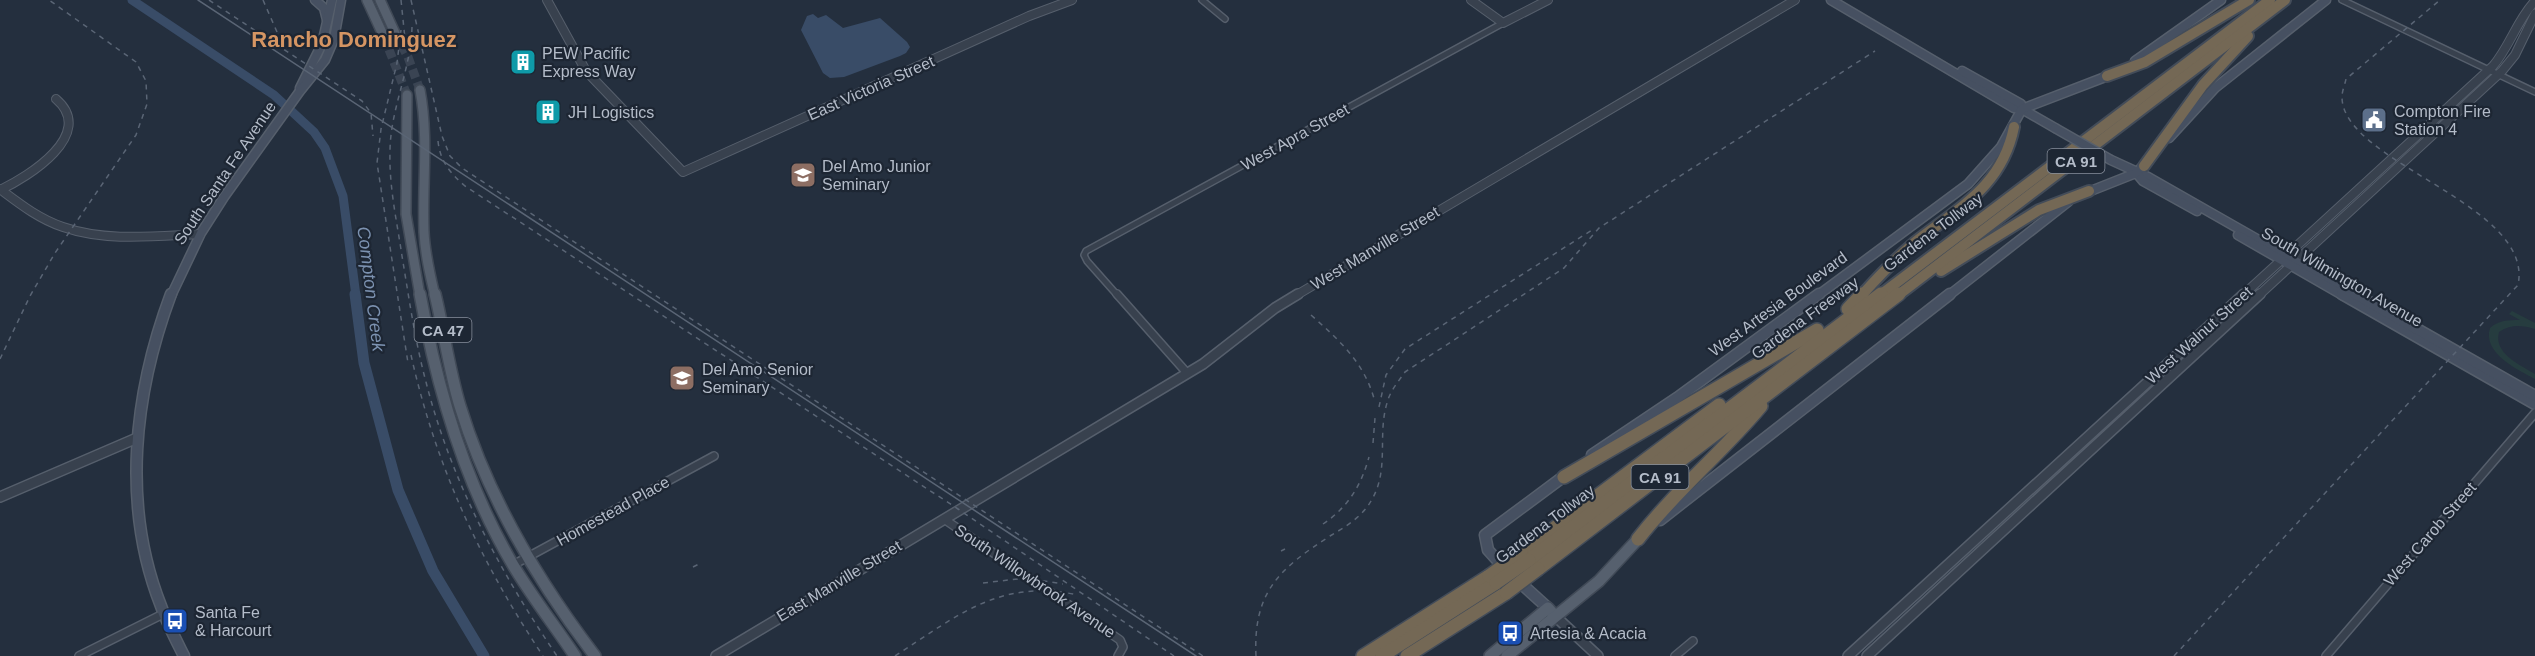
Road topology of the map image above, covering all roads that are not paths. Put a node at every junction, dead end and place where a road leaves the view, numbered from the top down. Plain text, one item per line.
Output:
1 (315, 0) edge
2 (332, 0) edge
3 (341, 0) edge
4 (367, 0) edge
5 (380, 0) edge
6 (547, 0) edge
7 (1072, 0) edge
8 (1202, 0) edge
9 (1471, 0) edge
10 (1548, 0) edge
11 (1795, 0) edge
12 (1831, 0) edge
13 (2221, 0) edge
14 (2249, 0) edge
15 (2261, 0) edge
16 (2270, 0) edge
17 (2278, 0) edge
18 (2285, 0) edge
19 (2326, 0) edge
20 (2342, 0) edge
21 (2535, 1) edge
22 (2535, 14) edge
23 (1225, 19) dead end
24 (1503, 23) junction
25 (328, 24) junction
26 (395, 33) tunnel mouth
27 (384, 37) tunnel mouth
28 (333, 46) junction
29 (321, 48) junction
30 (2489, 70) junction
31 (2498, 74) junction
32 (2107, 76) junction
33 (420, 90) tunnel mouth
34 (300, 91) junction
35 (2535, 92) edge
36 (407, 95) tunnel mouth
37 (56, 99) dead end
38 (2022, 109) junction
39 (2014, 127) junction
40 (2140, 169) junction
41 (0, 190) edge
42 (2089, 191) junction
43 (200, 234) junction
44 (2284, 257) junction
45 (2294, 263) junction
46 (2243, 295) junction
47 (2252, 301) junction
48 (1848, 309) junction
49 (2227, 310) junction
50 (2236, 315) junction
51 (1864, 319) junction
52 (2214, 321) junction
53 (2224, 327) junction
54 (1817, 330) junction
55 (2198, 336) junction
56 (2207, 342) junction
57 (2182, 350) junction
58 (2192, 356) junction
59 (2168, 363) junction
60 (452, 368) junction
61 (2178, 369) junction
62 (437, 373) junction
63 (1187, 373) junction
64 (1769, 395) junction
65 (2535, 396) edge
66 (2535, 404) edge
67 (2535, 413) edge
68 (136, 438) junction
69 (714, 456) dead end
70 (2054, 467) junction
71 (2064, 474) junction
72 (1564, 477) junction
73 (0, 497) edge
74 (963, 507) joint
75 (944, 519) junction
76 (1976, 538) junction
77 (1638, 539) junction
78 (1986, 546) junction
79 (528, 557) junction
80 (1535, 561) junction
81 (513, 565) junction
82 (1497, 584) junction
83 (1552, 612) junction
84 (163, 614) junction
85 (1693, 640) dead end
86 (1856, 649) junction
87 (79, 656) edge
88 (184, 656) edge
89 (575, 656) edge
90 (595, 656) edge
91 (716, 656) edge
92 (1118, 656) edge
93 (1363, 656) edge
94 (1382, 656) edge
95 (1407, 656) edge
96 (1490, 656) edge
97 (1506, 656) edge
98 (1598, 656) edge
99 (1675, 656) edge
100 (1848, 656) edge
101 (1865, 656) edge
102 (2326, 656) edge

1 - 25 main road
2 - 25 main road, South Santa Fe Avenue
3 - 28 main road, South Santa Fe Avenue
4 - 27 main road
5 - 26 main road
6 - 7 street, East Victoria Street
8 - 23 street
9 - 24 street
10 - 24 street
11 - 63 street, West Manville Street
12 - 38 main road, South Wilmington Avenue
13 - 32 main road
14 - 32 highway
15 - 48 highway, Gardena Freeway / CA 91
16 - 80 highway, Gardena Tollway
17 - 80 highway, Gardena Tollway
18 - 40 highway
18 - 51 highway, Gardena Freeway / CA 91
19 - 40 main road
20 - 30 street
21 - 30 street, West Walnut Street
22 - 31 street, West Walnut Street
24 - 63 street, West Apra Street
25 - 29 main road, South Santa Fe Avenue
28 - 29 main road
28 - 34 main road, South Santa Fe Avenue
29 - 34 main road, South Santa Fe Avenue
30 - 31 street
30 - 44 street, West Walnut Street
31 - 35 street
31 - 45 street, West Walnut Street
32 - 38 main road
33 - 60 main road, CA 47
34 - 43 main road, South Santa Fe Avenue
36 - 62 main road, CA 47
37 - 41 street
38 - 39 main road, West Artesia Boulevard
38 - 40 main road, South Wilmington Avenue, bridge
39 - 48 highway
39 - 72 main road, West Artesia Boulevard
40 - 42 main road
40 - 44 main road, South Wilmington Avenue
41 - 43 street
42 - 51 highway
42 - 77 main road
43 - 68 main road, South Santa Fe Avenue
44 - 45 main road, South Wilmington Avenue
44 - 46 street, West Walnut Street
45 - 47 street, West Walnut Street
45 - 65 main road, South Wilmington Avenue
45 - 66 main road, South Wilmington Avenue
46 - 47 street
46 - 49 street, West Walnut Street
47 - 50 street, West Walnut Street
48 - 54 highway, Gardena Freeway / CA 91
49 - 50 street
49 - 52 street, West Walnut Street
50 - 53 street, West Walnut Street
51 - 64 highway, Gardena Freeway / CA 91
52 - 53 street
52 - 55 street, West Walnut Street
53 - 56 street, West Walnut Street
54 - 72 highway
54 - 80 highway, Gardena Freeway / CA 91
55 - 56 street
55 - 57 street, West Walnut Street
56 - 58 street, West Walnut Street
57 - 58 street
57 - 59 street, West Walnut Street
58 - 61 street, West Walnut Street
59 - 61 street
59 - 70 street, West Walnut Street
60 - 62 main road
60 - 79 main road, CA 47
61 - 71 street, West Walnut Street
62 - 81 main road, CA 47
63 - 74 street, West Manville Street
64 - 77 highway
64 - 80 highway, Gardena Freeway / CA 91
67 - 102 street, West Carob Street
68 - 73 street
68 - 84 main road, South Santa Fe Avenue
69 - 79 street, Homestead Place
70 - 71 street
70 - 76 street, West Walnut Street
71 - 78 street, West Walnut Street
72 - 83 main road, West Artesia Boulevard
74 - 75 street, East Manville Street
75 - 91 street, East Manville Street
75 - 92 street, South Willowbrook Avenue
76 - 78 street
76 - 86 street, West Walnut Street
77 - 83 main road
78 - 101 street, West Walnut Street
79 - 81 street, Homestead Place
79 - 90 main road, CA 47
80 - 82 highway, Gardena Freeway / CA 91, bridge
80 - 82 highway, Gardena Freeway / CA 91, bridge
81 - 89 main road, CA 47
82 - 93 highway, Gardena Freeway / CA 91
82 - 94 highway, Gardena Tollway
82 - 95 highway, Gardena Freeway / CA 91
83 - 96 main road
83 - 97 main road
83 - 98 street
84 - 87 street
84 - 88 main road, South Santa Fe Avenue
85 - 99 street
86 - 100 street, West Walnut Street
86 - 101 street

